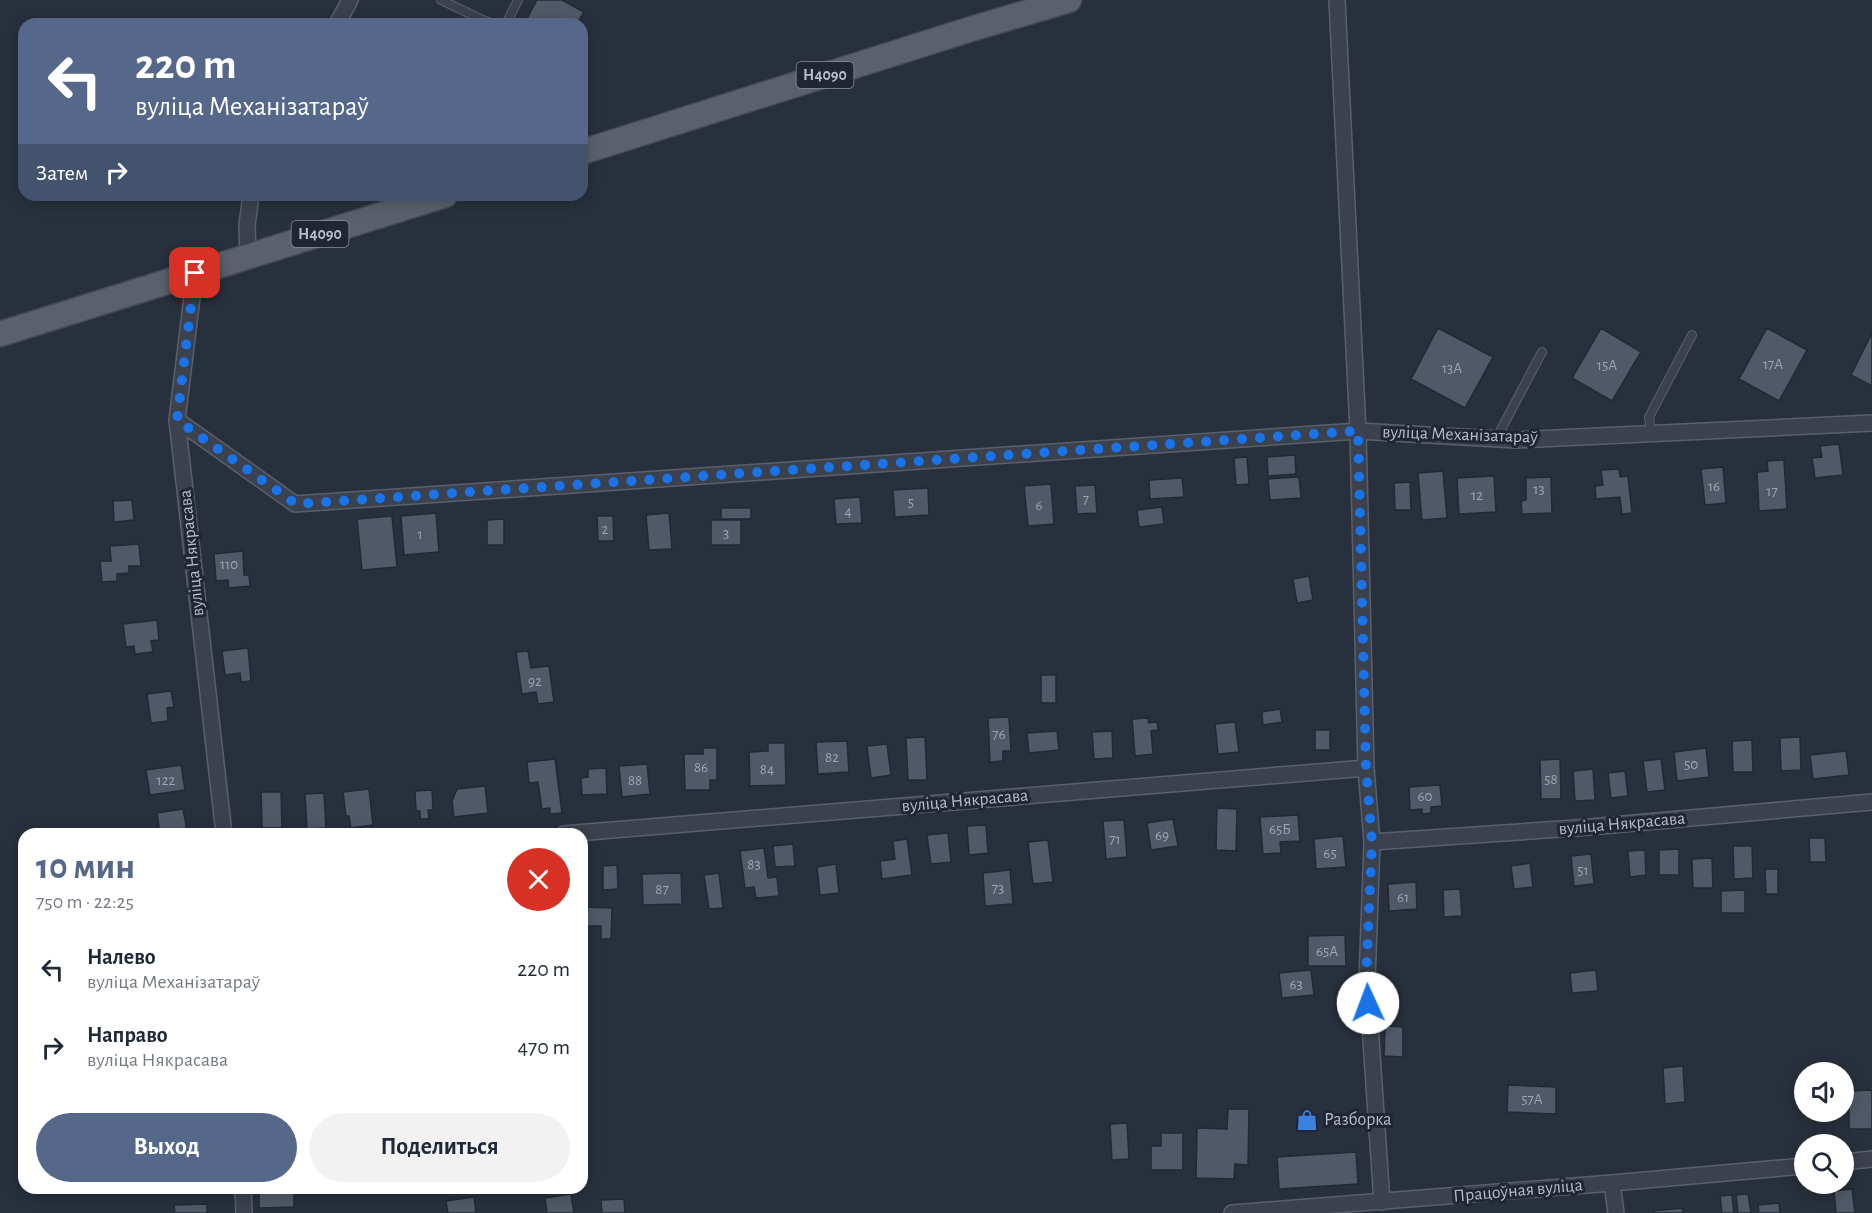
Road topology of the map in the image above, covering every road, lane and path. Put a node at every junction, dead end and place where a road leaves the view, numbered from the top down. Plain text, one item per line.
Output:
1 (350, 0) edge
2 (441, 0) edge
3 (518, 0) edge
4 (1070, 0) edge
5 (1337, 0) edge
6 (340, 18) edge
7 (475, 18) edge
8 (509, 18) edge
9 (588, 150) edge
10 (250, 201) edge
11 (426, 201) edge
12 (248, 256) junction
13 (195, 273) junction
14 (0, 334) edge
15 (1692, 335) dead end
16 (1542, 352) dead end
17 (177, 420) junction
18 (1872, 423) edge
19 (1358, 431) junction
20 (1651, 434) junction
21 (1496, 439) junction
22 (1366, 768) junction
23 (1872, 802) edge
24 (223, 828) edge
25 (588, 832) edge
26 (1372, 842) junction
27 (1872, 1159) edge
28 (1854, 1161) edge
29 (1794, 1167) edge
30 (1612, 1184) junction
31 (243, 1194) edge
32 (1382, 1202) junction
33 (1311, 1209) edge
34 (244, 1213) edge
35 (1232, 1213) edge
36 (1616, 1213) edge

1 - 6 street
2 - 7 lane
3 - 8 lane
4 - 9 main road, Н4090
5 - 19 street
10 - 12 street
11 - 12 main road, Н4090
12 - 13 main road, Н4090
13 - 14 main road, Н4090
13 - 17 street, вуліца Някрасава
15 - 20 lane
16 - 21 lane
17 - 19 street, вуліца Механізатараў
17 - 24 street, вуліца Някрасава
18 - 20 street, вуліца Механізатараў
19 - 21 street, вуліца Механізатараў
19 - 22 street
20 - 21 street, вуліца Механізатараў
22 - 25 street, вуліца Някрасава
22 - 26 street
23 - 26 street, вуліца Някрасава
26 - 32 street
27 - 28 street
29 - 30 street, Працоўная вуліца
30 - 32 street, Працоўная вуліца
30 - 36 street
31 - 34 street
32 - 33 street, Працоўная вуліца
33 - 35 street, Працоўная вуліца

